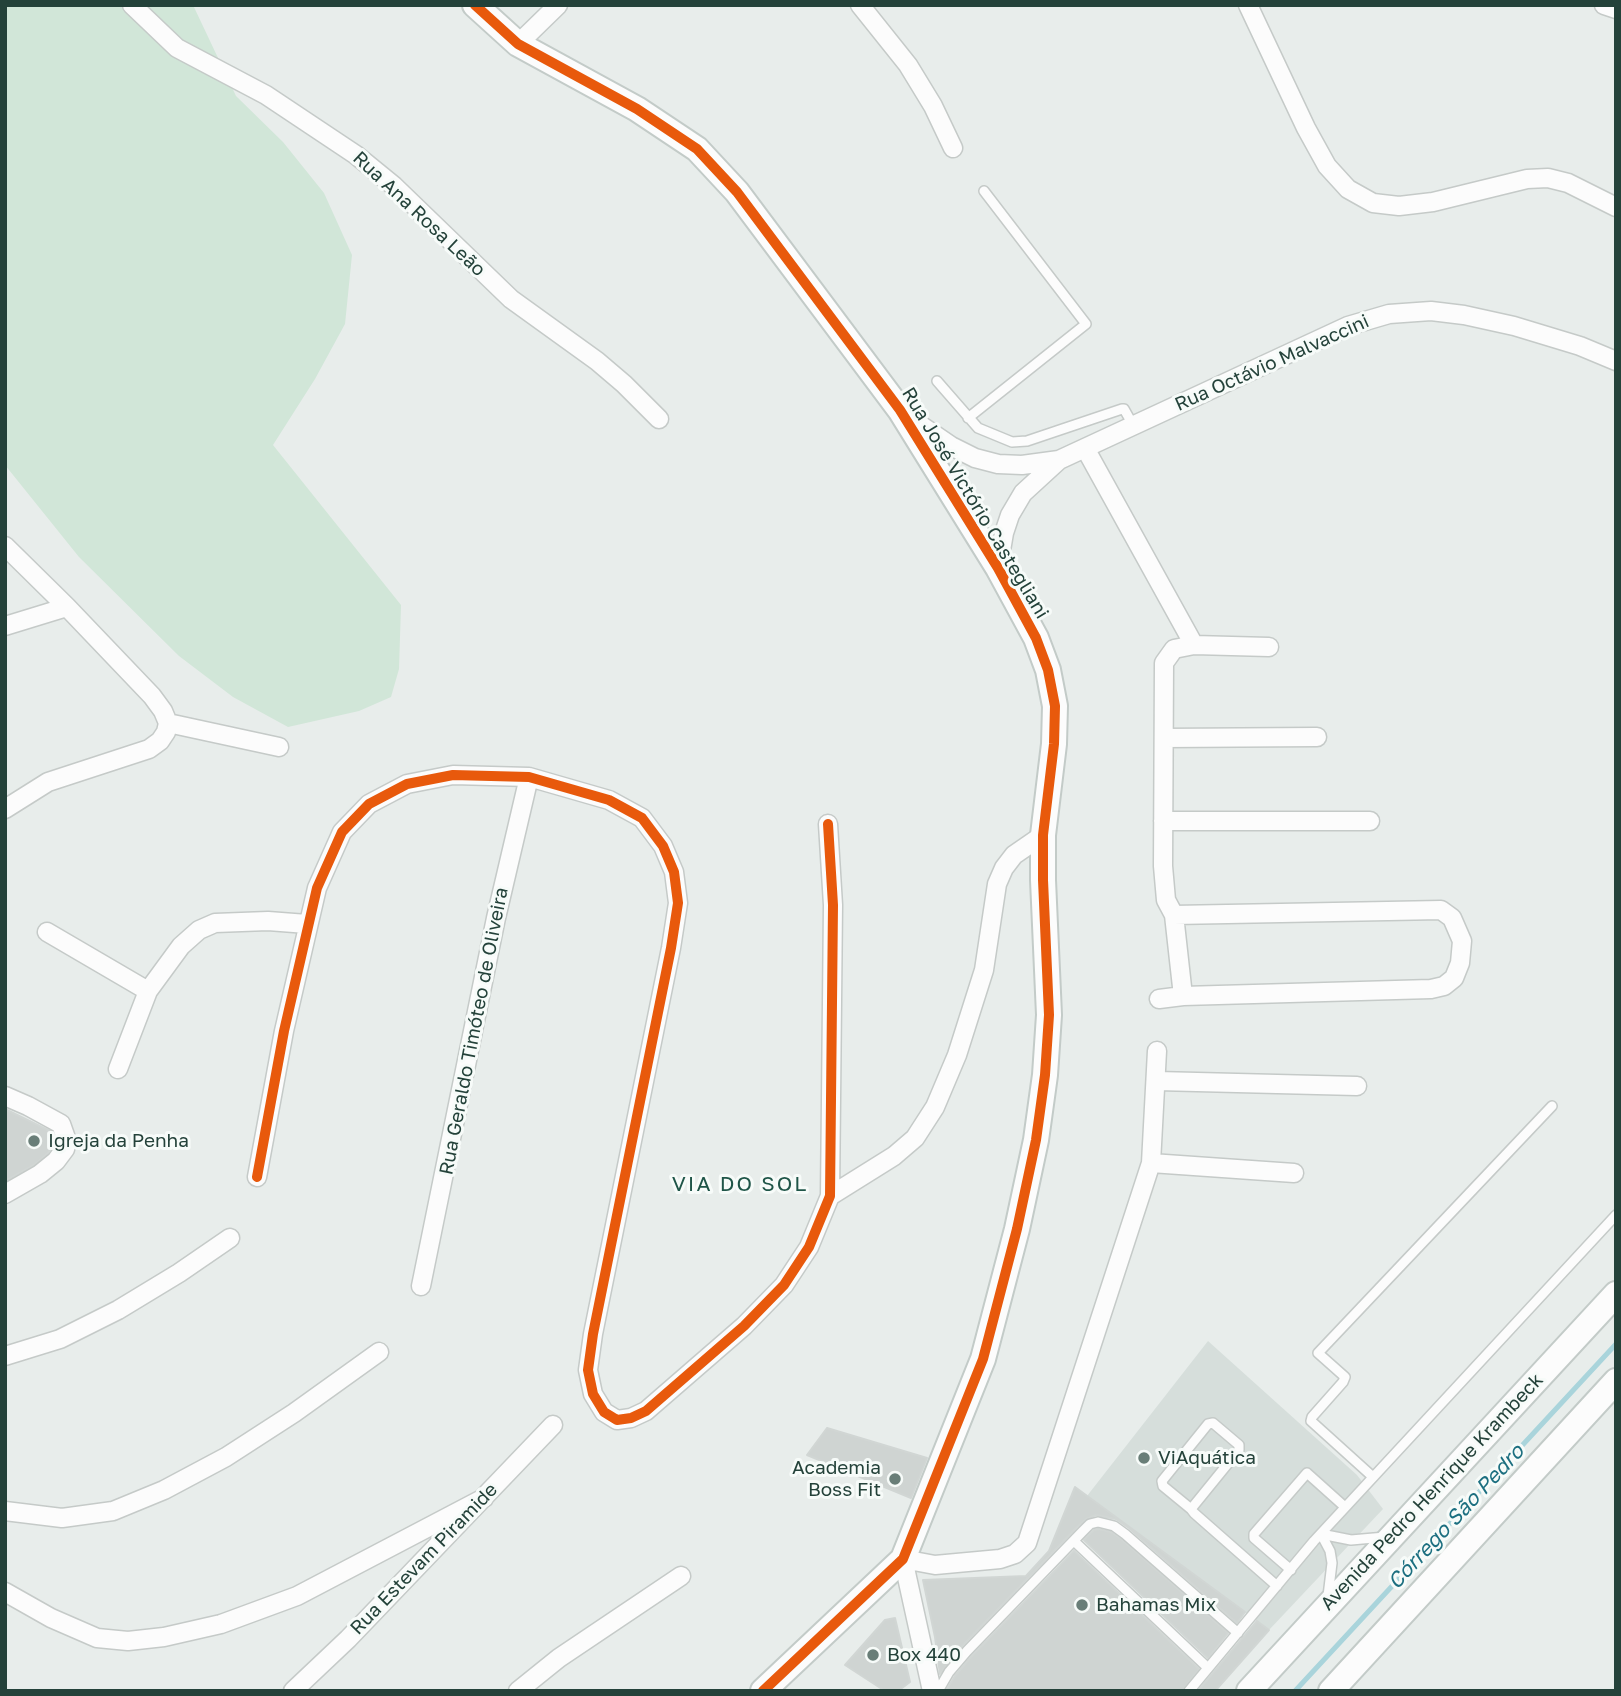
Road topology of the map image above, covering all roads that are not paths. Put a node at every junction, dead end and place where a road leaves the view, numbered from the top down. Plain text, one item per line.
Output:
1 (132, 5) edge
2 (475, 5) edge
3 (558, 5) edge
4 (860, 5) edge
5 (1248, 5) edge
6 (1604, 5) edge
7 (1616, 9) edge
8 (518, 44) junction
9 (953, 148) dead end
10 (984, 191) dead end
11 (1616, 207) edge
12 (1616, 361) edge
13 (937, 381) dead end
14 (900, 410) junction
15 (968, 418) junction
16 (659, 419) dead end
17 (1133, 425) junction
18 (1085, 448) junction
19 (1059, 460) junction
20 (5, 546) edge
21 (998, 568) junction
22 (67, 607) junction
23 (5, 626) edge
24 (1194, 645) junction
25 (1269, 647) dead end
26 (168, 723) junction
27 (1317, 737) dead end
28 (1164, 738) junction
29 (279, 747) dead end
30 (529, 777) junction
31 (5, 809) edge
32 (1163, 821) junction
33 (1370, 821) dead end
34 (828, 824) dead end
35 (1044, 835) junction
36 (1174, 915) junction
37 (307, 923) junction
38 (47, 932) dead end
39 (148, 990) junction
40 (1183, 996) junction
41 (1159, 999) dead end
42 (1157, 1051) dead end
43 (117, 1069) dead end
44 (1157, 1082) junction
45 (1357, 1086) dead end
46 (5, 1096) edge
47 (1552, 1106) dead end
48 (1151, 1163) junction
49 (1294, 1173) dead end
50 (257, 1177) dead end
51 (5, 1194) edge
52 (830, 1196) junction
53 (1616, 1215) edge
54 (230, 1238) dead end
55 (421, 1286) dead end
56 (1616, 1294) edge
57 (379, 1352) dead end
58 (5, 1356) edge
59 (1616, 1381) edge
60 (553, 1425) dead end
61 (1373, 1477) junction
62 (484, 1498) junction
63 (1345, 1507) junction
64 (1191, 1509) junction
65 (5, 1511) edge
66 (1321, 1534) junction
67 (1394, 1535) junction
68 (1075, 1542) junction
69 (903, 1559) junction
70 (1291, 1570) junction
71 (681, 1576) dead end
72 (1277, 1586) junction
73 (5, 1592) edge
74 (1324, 1609) junction
75 (1238, 1633) junction
76 (1208, 1668) junction
77 (293, 1691) edge
78 (518, 1691) edge
79 (763, 1691) edge
80 (932, 1691) edge
81 (938, 1691) edge
82 (1189, 1691) edge
83 (1249, 1691) edge
84 (1331, 1691) edge

1 - 16 street, Rua Ana Rosa Leão
2 - 8 street, Rua José Victório Castegliani
3 - 8 street
4 - 9 street
5 - 11 street
6 - 7 street
8 - 14 street, Rua José Victório Castegliani
10 - 15 lane
12 - 17 street, Rua Octávio Malvaccini
13 - 15 lane
14 - 19 street, Rua Octávio Malvaccini
14 - 21 street, Rua José Victório Castegliani
15 - 17 lane
17 - 18 street, Rua Octávio Malvaccini
18 - 19 street, Rua Octávio Malvaccini
18 - 24 street
19 - 21 street, Rua Octávio Malvaccini
20 - 22 street
21 - 35 street, Rua José Victório Castegliani
22 - 23 street
22 - 26 street
24 - 25 street
24 - 28 street
26 - 29 street
26 - 31 street
27 - 28 street
28 - 32 street
30 - 37 street
30 - 52 street
30 - 55 street, Rua Geraldo Timóteo de Oliveira
32 - 33 street
32 - 36 street
34 - 52 street
35 - 52 street
35 - 69 street, Rua José Victório Castegliani
36 - 40 street
36 - 40 street
37 - 39 street
37 - 50 street
38 - 39 street
39 - 43 street
40 - 41 street
42 - 44 street
44 - 45 street
44 - 48 street
46 - 51 street
47 - 61 lane
48 - 49 street
48 - 69 street
53 - 61 lane
54 - 58 street
56 - 67 street, Avenida Pedro Henrique Krambeck
57 - 65 street
59 - 84 street
60 - 62 street, Rua Estevam Piramide
61 - 63 lane
62 - 73 street
62 - 77 street, Rua Estevam Piramide
63 - 66 lane
63 - 70 lane
64 - 64 lane
64 - 72 lane
66 - 67 lane
66 - 70 lane
66 - 74 lane
67 - 74 street, Avenida Pedro Henrique Krambeck
68 - 75 lane
68 - 76 lane
68 - 81 lane
69 - 79 street
69 - 80 street
70 - 72 lane
71 - 78 street
72 - 75 lane
74 - 83 street, Avenida Pedro Henrique Krambeck
75 - 76 lane
76 - 82 lane

